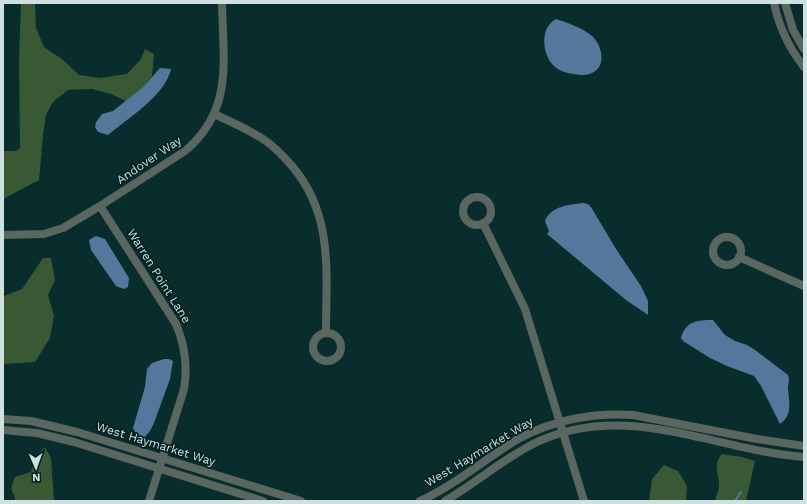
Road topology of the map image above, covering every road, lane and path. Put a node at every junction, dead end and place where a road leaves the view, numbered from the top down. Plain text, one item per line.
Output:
1 (222, 3) edge
2 (774, 3) edge
3 (785, 3) edge
4 (804, 49) edge
5 (804, 67) edge
6 (214, 114) junction
7 (100, 206) junction
8 (483, 223) dead end
9 (3, 235) edge
10 (739, 257) dead end
11 (804, 286) edge
12 (326, 333) dead end
13 (3, 419) edge
14 (561, 427) junction
15 (3, 430) edge
16 (739, 435) junction
17 (737, 445) junction
18 (804, 446) edge
19 (804, 457) edge
20 (163, 458) junction
21 (159, 468) junction
22 (149, 501) edge
23 (263, 501) edge
24 (301, 501) edge
25 (420, 501) edge
26 (445, 501) edge
27 (584, 501) edge

1 - 6 street, Andover Way
2 - 5 street
3 - 4 street
6 - 7 street, Andover Way
6 - 12 street
7 - 9 street, Andover Way
7 - 20 street, Warren Point Lane
8 - 14 street
10 - 11 street
13 - 20 street, West Haymarket Way
14 - 16 street, West Haymarket Way
14 - 17 street, West Haymarket Way
14 - 25 street, West Haymarket Way
14 - 26 street, West Haymarket Way
14 - 27 street
15 - 21 street, West Haymarket Way
16 - 17 street
16 - 18 street, West Haymarket Way
17 - 19 street, West Haymarket Way
20 - 21 street, Warren Point Lane
20 - 24 street, West Haymarket Way
21 - 22 street, Warren Point Lane
21 - 23 street, West Haymarket Way

